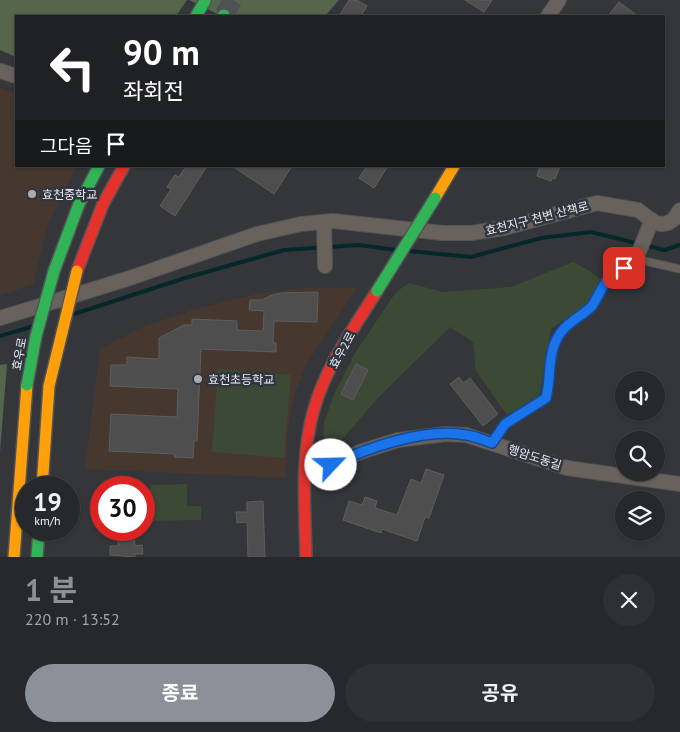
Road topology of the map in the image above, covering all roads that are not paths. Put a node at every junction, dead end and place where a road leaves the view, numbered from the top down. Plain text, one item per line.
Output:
1 (559, 0) edge
2 (205, 1) edge
3 (197, 15) edge
4 (549, 15) edge
5 (0, 71) edge
6 (15, 76) edge
7 (98, 167) edge
8 (123, 167) edge
9 (453, 167) edge
10 (680, 210) edge
11 (652, 220) junction
12 (324, 227) junction
13 (637, 256) junction
14 (325, 263) dead end
15 (680, 269) edge
16 (0, 318) edge
17 (492, 443) junction
18 (306, 470) junction
19 (43, 476) edge
20 (680, 484) edge
21 (38, 541) edge
22 (14, 557) edge
23 (37, 557) edge
24 (306, 557) edge

1 - 4 street
2 - 3 main road
5 - 6 street
7 - 22 main road, 효우로, bridge
8 - 19 main road, bridge
9 - 18 main road, 효우2로, bridge
10 - 11 street
11 - 12 street, 효천지구 천변 산책로
11 - 13 street
12 - 14 street
12 - 16 street, 효천지구 천변 산책로
13 - 15 lane
13 - 17 lane
17 - 18 street, 행암도동길
17 - 20 street, 행암도동길
18 - 24 main road, 효우2로
21 - 23 main road

